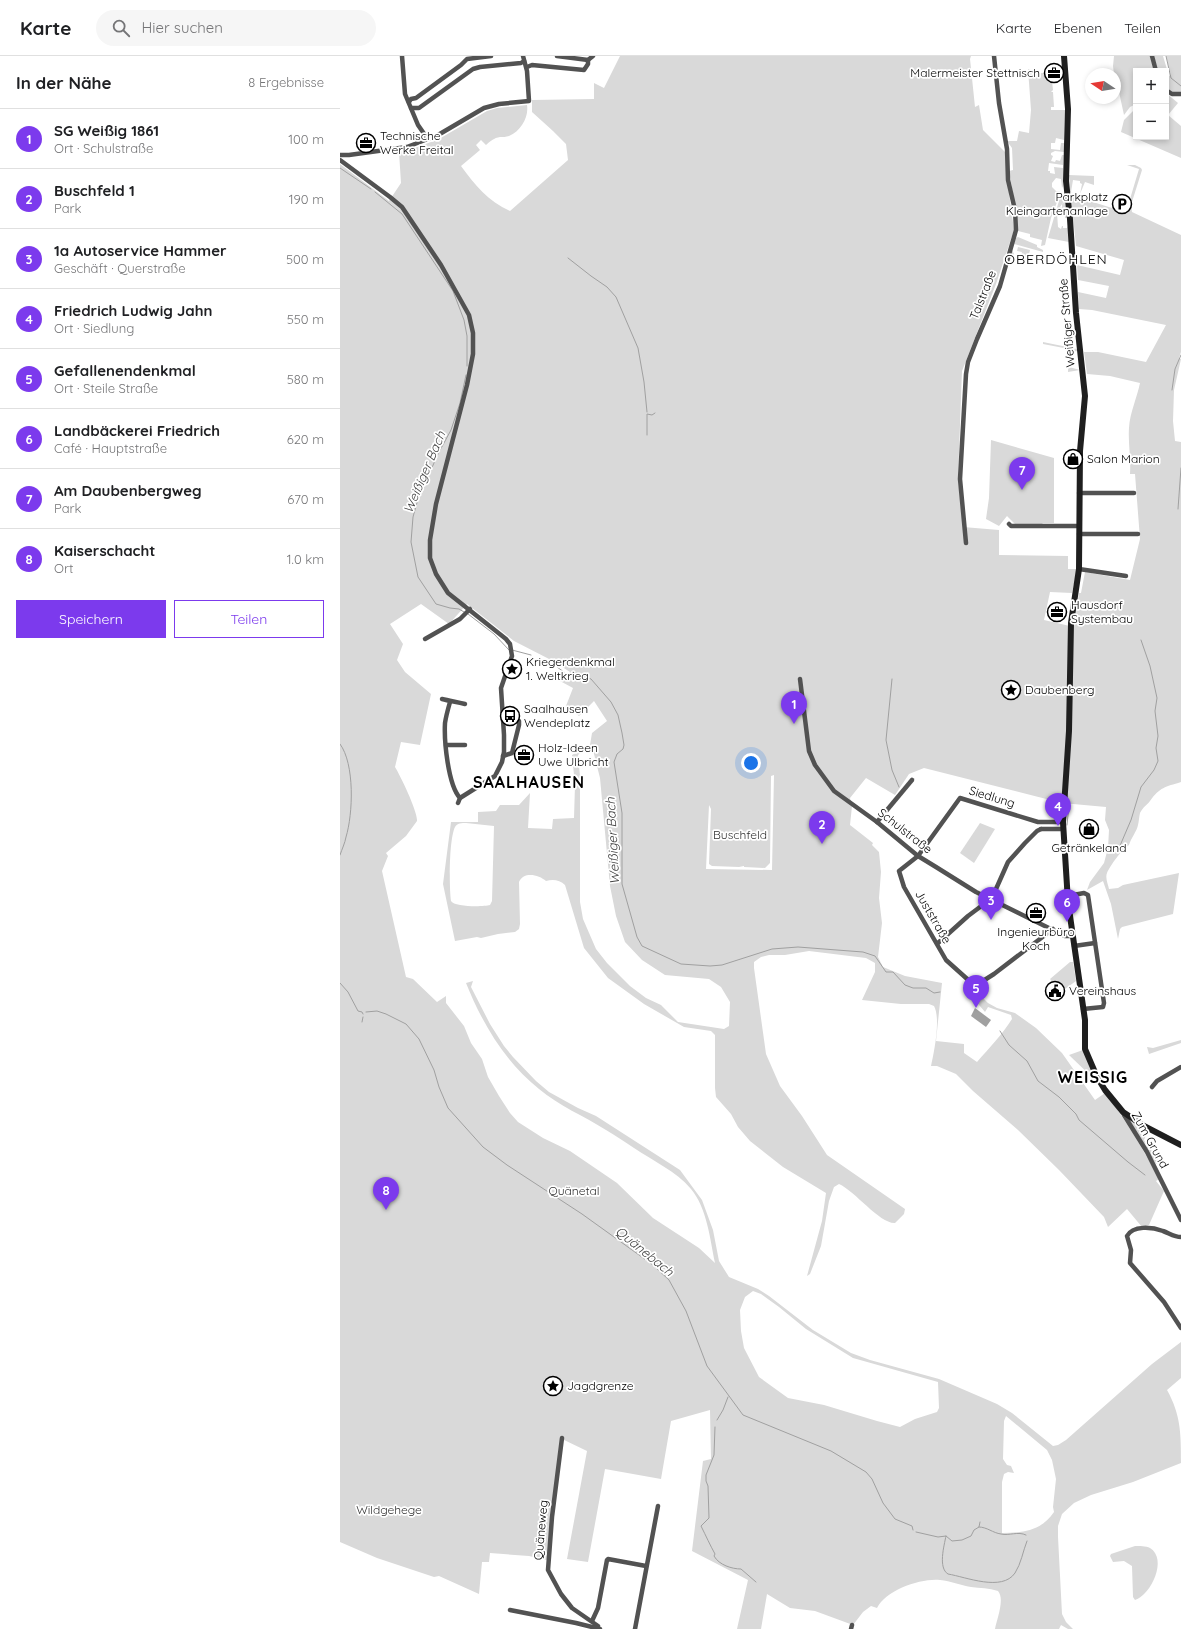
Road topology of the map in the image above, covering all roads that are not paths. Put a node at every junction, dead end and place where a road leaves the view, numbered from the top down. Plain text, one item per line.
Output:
1 (402, 56) edge
2 (490, 56) edge
3 (557, 56) edge
4 (593, 56) edge
5 (994, 56) edge
6 (1064, 56) edge
7 (1152, 56) edge
8 (524, 58) edge
9 (588, 62) junction
10 (526, 67) junction
11 (1155, 68) edge
12 (1169, 92) edge
13 (1181, 94) edge
14 (409, 102) junction
15 (411, 108) junction
16 (427, 138) junction
17 (340, 156) edge
18 (340, 160) edge
19 (1079, 492) junction
20 (1134, 493) dead end
21 (1009, 524) dead end
22 (1079, 526) junction
23 (1079, 534) junction
24 (1138, 534) dead end
25 (966, 543) dead end
26 (1079, 569) junction
27 (1126, 576) dead end
28 (468, 612) junction
29 (425, 638) dead end
30 (800, 680) dead end
31 (442, 699) dead end
32 (450, 702) junction
33 (465, 704) dead end
34 (503, 715) junction
35 (446, 745) junction
36 (465, 745) dead end
37 (503, 756) junction
38 (912, 780) dead end
39 (460, 798) junction
40 (458, 803) dead end
41 (876, 822) junction
42 (1063, 822) junction
43 (1041, 823) junction
44 (1063, 829) junction
45 (1041, 830) junction
46 (918, 856) junction
47 (1068, 896) junction
48 (990, 899) junction
49 (1053, 930) junction
50 (1072, 936) junction
51 (938, 943) junction
52 (1095, 943) junction
53 (1074, 946) junction
54 (1084, 1009) junction
55 (1181, 1067) edge
56 (1152, 1087) dead end
57 (1123, 1112) junction
58 (1181, 1145) edge
59 (1181, 1220) edge
60 (1181, 1236) edge
61 (1181, 1328) edge
62 (562, 1438) dead end
63 (658, 1506) dead end
64 (646, 1566) junction
65 (510, 1610) dead end
66 (592, 1621) junction
67 (599, 1628) edge
68 (635, 1629) edge

1 - 14 street
2 - 14 street
3 - 9 street
4 - 9 street
5 - 25 street, Talstraße
6 - 19 street, Weißiger Straße
7 - 11 street
8 - 10 street
8 - 15 street
9 - 10 street
10 - 16 street
12 - 13 street
14 - 15 street
15 - 16 street
16 - 17 street
18 - 28 street
19 - 20 street
19 - 22 street, Weißiger Straße
21 - 22 street
22 - 23 street, Weißiger Straße
23 - 24 street
23 - 26 street, Weißiger Straße
26 - 27 street
26 - 42 street, Weißiger Straße
28 - 29 street
28 - 34 street
30 - 41 street, Schulstraße
31 - 32 street
32 - 33 street
32 - 35 street
34 - 37 street
34 - 37 street
35 - 36 street
35 - 39 street
37 - 39 street
38 - 41 street
39 - 40 street
41 - 46 street, Schulstraße
42 - 43 street, Siedlung
42 - 44 street, Weißiger Straße
43 - 45 street
43 - 46 street, Siedlung
44 - 45 street
44 - 47 street, Weißiger Straße
45 - 48 street
46 - 48 street, Schulstraße
46 - 51 street, Juststraße
47 - 50 street, Weißiger Straße
47 - 52 street
48 - 49 street, Schulstraße
48 - 51 street
49 - 50 street, Schulstraße
49 - 51 street, Juststraße
50 - 53 street, Weißiger Straße
52 - 53 street
52 - 54 street
53 - 54 street, Weißiger Straße
54 - 57 street, Weißiger Straße
55 - 56 street
57 - 58 street, Weißiger Straße
57 - 59 street, Zum Grund
60 - 61 street
62 - 66 street, Quäneweg
63 - 64 street
64 - 66 street
64 - 68 street
65 - 67 street
66 - 67 street, Quäneweg

